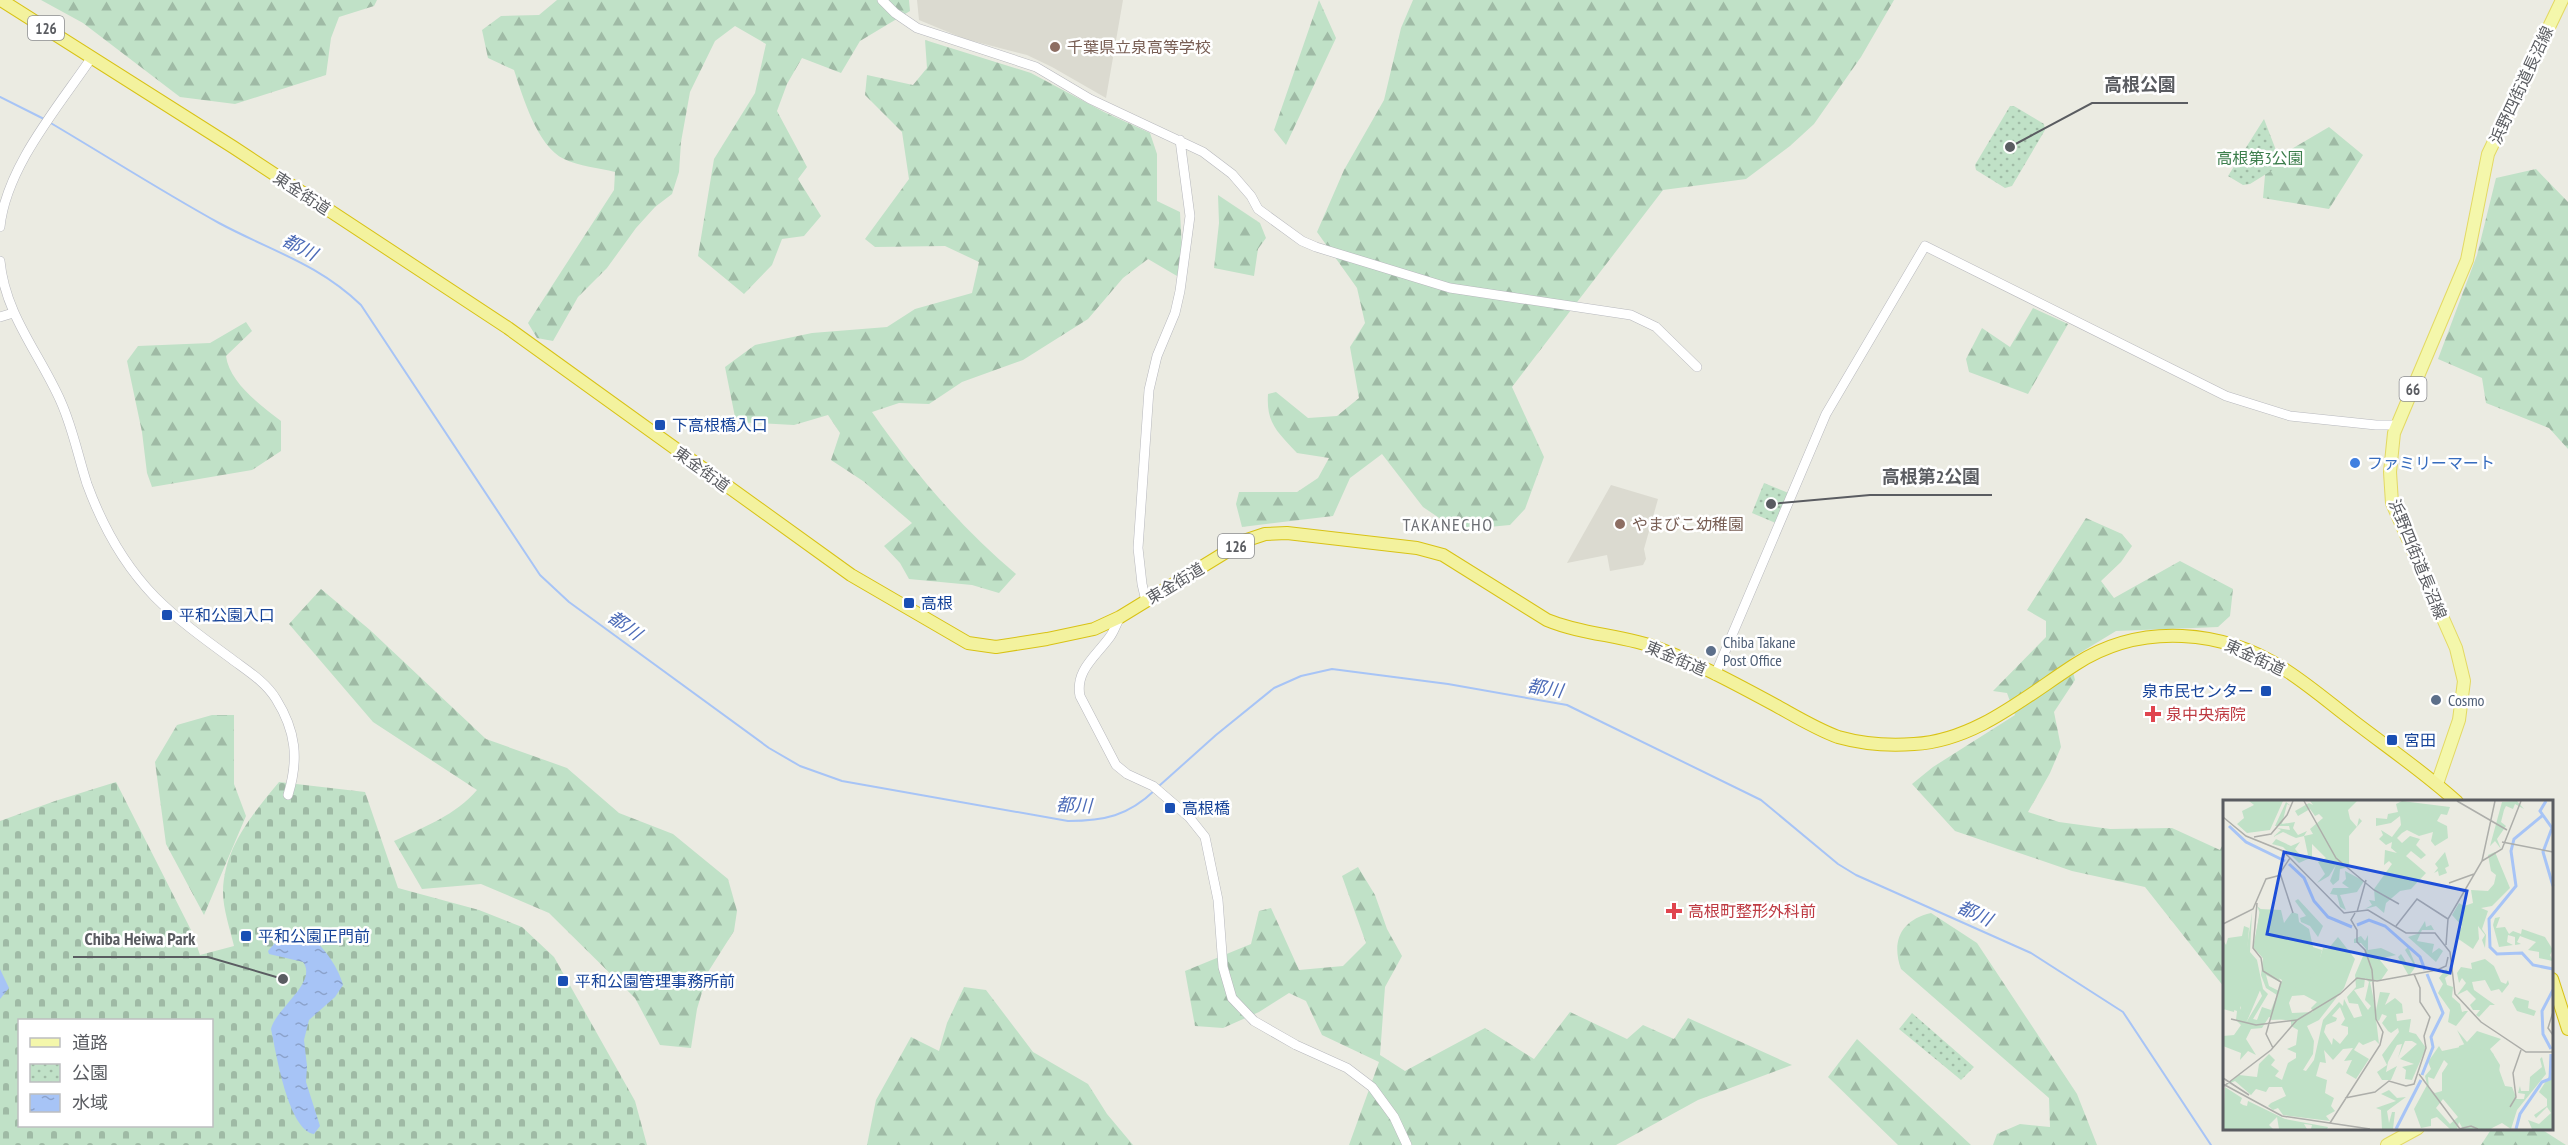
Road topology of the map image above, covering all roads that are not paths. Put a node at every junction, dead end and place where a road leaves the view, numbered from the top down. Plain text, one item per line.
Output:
1 (2, 0) edge
2 (882, 0) edge
3 (2562, 0) edge
4 (92, 57) junction
5 (1180, 140) junction
6 (0, 227) edge
7 (0, 261) edge
8 (13, 313) junction
9 (0, 317) edge
10 (1697, 367) dead end
11 (2397, 425) junction
12 (1146, 601) junction
13 (1120, 617) junction
14 (1715, 675) junction
15 (2437, 784) junction
16 (288, 795) dead end
17 (2456, 800) edge
18 (2553, 982) edge
19 (2568, 1029) edge
20 (2414, 1130) edge
21 (1407, 1145) edge
22 (2387, 1145) edge

1 - 4 highway, 東金街道 / 126
2 - 5 street
3 - 11 main road, 浜野四街道長沼線 / 66
4 - 6 street
4 - 13 highway, 東金街道 / 126
5 - 10 street
5 - 12 street
7 - 8 street
8 - 9 street
8 - 16 street
11 - 14 street
11 - 15 main road, 浜野四街道長沼線 / 66
12 - 13 highway, 東金街道 / 126
12 - 14 highway, 東金街道 / 126
13 - 21 street
14 - 15 highway, 東金街道 / 126
15 - 17 highway, 東金街道 / 126
18 - 19 highway
20 - 22 main road

